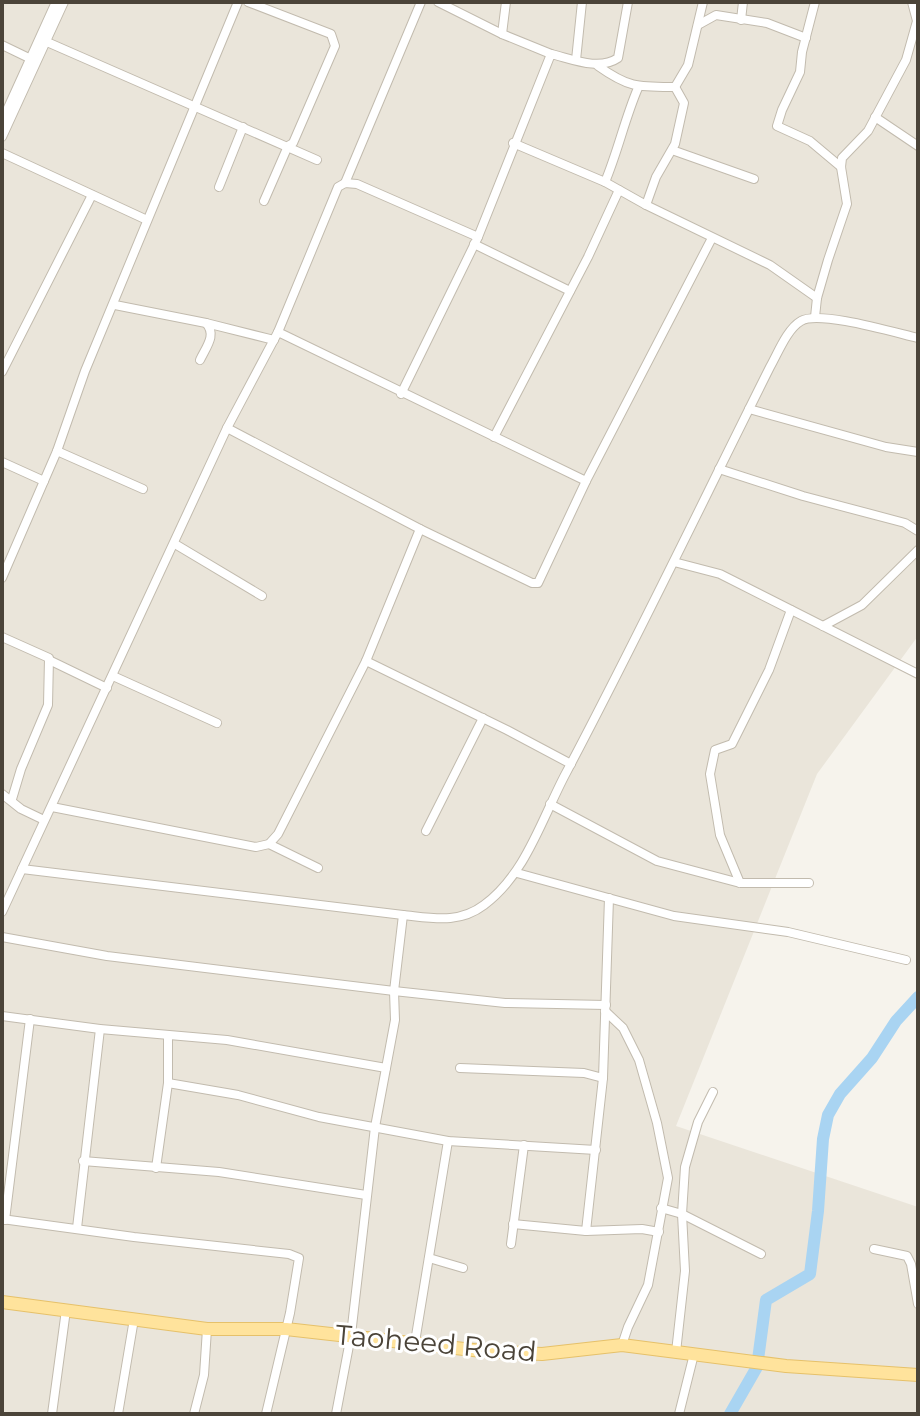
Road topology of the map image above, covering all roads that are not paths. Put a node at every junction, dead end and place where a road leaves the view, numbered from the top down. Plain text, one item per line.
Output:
1 (56, 2) edge
2 (64, 2) edge
3 (238, 2) edge
4 (421, 2) edge
5 (438, 2) edge
6 (506, 2) edge
7 (582, 2) edge
8 (628, 2) edge
9 (703, 2) edge
10 (743, 2) edge
11 (815, 2) edge
12 (912, 2) edge
13 (255, 3) edge
14 (741, 20) junction
15 (698, 25) junction
16 (502, 34) junction
17 (806, 38) junction
18 (47, 42) junction
19 (2, 45) edge
20 (551, 54) junction
21 (907, 55) junction
22 (918, 58) edge
23 (31, 59) junction
24 (576, 60) junction
25 (596, 65) junction
26 (675, 87) junction
27 (638, 88) junction
28 (194, 106) junction
29 (875, 117) junction
30 (2, 121) edge
31 (243, 127) junction
32 (2, 137) edge
33 (513, 143) junction
34 (288, 146) junction
35 (918, 146) edge
36 (672, 150) junction
37 (2, 153) edge
38 (317, 160) dead end
39 (841, 167) junction
40 (754, 179) dead end
41 (605, 182) junction
42 (345, 183) junction
43 (219, 187) dead end
44 (619, 190) junction
45 (92, 195) junction
46 (264, 201) dead end
47 (646, 205) junction
48 (147, 220) junction
49 (712, 238) junction
50 (476, 241) junction
51 (570, 291) junction
52 (817, 298) junction
53 (115, 305) junction
54 (815, 317) junction
55 (206, 323) junction
56 (276, 336) junction
57 (918, 338) edge
58 (200, 360) dead end
59 (2, 372) edge
60 (401, 394) junction
61 (749, 409) junction
62 (227, 428) junction
63 (494, 437) junction
64 (57, 451) junction
65 (918, 452) edge
66 (2, 462) edge
67 (719, 469) junction
68 (44, 481) junction
69 (586, 481) junction
70 (143, 489) dead end
71 (420, 529) junction
72 (918, 531) edge
73 (175, 544) junction
74 (918, 550) edge
75 (674, 562) junction
76 (2, 578) edge
77 (262, 596) dead end
78 (791, 610) junction
79 (823, 626) junction
80 (2, 637) edge
81 (49, 660) junction
82 (366, 661) junction
83 (918, 674) edge
84 (113, 676) junction
85 (107, 688) junction
86 (483, 718) junction
87 (217, 723) dead end
88 (571, 764) junction
89 (2, 794) edge
90 (12, 799) junction
91 (550, 804) junction
92 (52, 807) junction
93 (44, 820) junction
94 (426, 831) dead end
95 (269, 844) junction
96 (318, 868) dead end
97 (22, 869) junction
98 (517, 873) junction
99 (740, 883) junction
100 (809, 883) dead end
101 (609, 898) junction
102 (2, 912) edge
103 (403, 915) junction
104 (2, 937) edge
105 (906, 960) dead end
106 (394, 991) junction
107 (606, 1008) junction
108 (2, 1016) edge
109 (30, 1019) junction
110 (100, 1029) junction
111 (168, 1036) junction
112 (386, 1068) junction
113 (460, 1068) dead end
114 (603, 1078) junction
115 (168, 1083) junction
116 (713, 1092) dead end
117 (375, 1127) junction
118 (448, 1141) junction
119 (524, 1145) junction
120 (596, 1150) junction
121 (83, 1161) junction
122 (156, 1168) junction
123 (366, 1195) junction
124 (661, 1208) junction
125 (682, 1214) junction
126 (4, 1220) edge
127 (513, 1224) junction
128 (77, 1228) junction
129 (586, 1231) junction
130 (659, 1232) junction
131 (511, 1244) dead end
132 (874, 1249) dead end
133 (761, 1254) dead end
134 (429, 1258) junction
135 (463, 1268) dead end
136 (2, 1302) edge
137 (918, 1304) edge
138 (66, 1310) junction
139 (134, 1319) junction
140 (207, 1329) junction
141 (286, 1329) junction
142 (351, 1335) junction
143 (415, 1342) junction
144 (622, 1345) junction
145 (676, 1352) junction
146 (694, 1354) junction
147 (918, 1375) edge
148 (52, 1414) edge
149 (118, 1414) edge
150 (194, 1414) edge
151 (266, 1414) edge
152 (336, 1414) edge
153 (679, 1414) edge

1 - 23 street
2 - 18 street
3 - 28 street
4 - 42 street
5 - 16 street
6 - 16 street
7 - 24 street
8 - 25 street
9 - 15 street
10 - 14 street
11 - 17 street
12 - 21 street
13 - 34 street
14 - 15 street
14 - 17 street
15 - 26 street
16 - 20 street
17 - 39 street
18 - 28 street
18 - 32 street
19 - 23 street
20 - 24 street
20 - 33 street
21 - 22 street
21 - 29 street
23 - 30 street
24 - 25 street
25 - 27 street
26 - 27 street
26 - 36 street
27 - 41 street
28 - 31 street
28 - 48 street
29 - 35 street
29 - 39 street
31 - 34 street
31 - 43 street
33 - 41 street
33 - 50 street
34 - 38 street
34 - 46 street
36 - 40 street
36 - 47 street
37 - 45 street
39 - 52 street
41 - 44 street
42 - 50 street
42 - 56 street
44 - 47 street
44 - 51 street
45 - 48 street
45 - 59 street
47 - 49 street
48 - 53 street
49 - 52 street
49 - 69 street
50 - 51 street
50 - 60 street
51 - 63 street
52 - 54 street
53 - 55 street
53 - 64 street
54 - 57 street
54 - 61 street
55 - 56 street
55 - 58 street
56 - 60 street
56 - 62 street
60 - 63 street
61 - 65 street
61 - 67 street
62 - 71 street
62 - 73 street
63 - 69 street
64 - 68 street
64 - 70 street
66 - 68 street
67 - 72 street
67 - 75 street
68 - 76 street
69 - 71 street
71 - 82 street
73 - 77 street
73 - 84 street
74 - 79 street
75 - 78 street
75 - 88 street
78 - 79 street
78 - 99 street
79 - 83 street
80 - 81 street
81 - 85 street
81 - 90 street
82 - 86 street
82 - 95 street
84 - 85 street
84 - 87 street
85 - 92 street
86 - 88 street
86 - 94 street
88 - 91 street
89 - 90 street
90 - 93 street
91 - 98 street
91 - 99 street
92 - 93 street
92 - 95 street
93 - 97 street
95 - 96 street
97 - 102 street
97 - 103 street
98 - 101 street
98 - 103 street
99 - 100 street
101 - 105 street
101 - 107 street
103 - 106 street
104 - 106 street
106 - 107 street
106 - 112 street
107 - 114 street
107 - 124 street
108 - 109 street
109 - 110 street
109 - 126 street
110 - 111 street
110 - 121 street
111 - 112 street
111 - 115 street
112 - 117 street
113 - 114 street
114 - 120 street
115 - 117 street
115 - 122 street
116 - 125 street
117 - 118 street
117 - 123 street
118 - 119 street
118 - 134 street
119 - 120 street
119 - 127 street
120 - 129 street
121 - 122 street
121 - 128 street
122 - 123 street
123 - 142 street
124 - 125 street
124 - 130 street
125 - 133 street
125 - 145 street
126 - 128 street
127 - 129 street
127 - 131 street
128 - 141 street
129 - 130 street
130 - 144 street
132 - 137 street
134 - 135 street
134 - 143 street
136 - 138 main road, Taoheed Road
138 - 139 main road, Taoheed Road
138 - 148 street
139 - 140 main road, Taoheed Road
139 - 149 street
140 - 141 main road, Taoheed Road
140 - 150 street
141 - 142 main road, Taoheed Road
141 - 151 street
142 - 143 main road, Taoheed Road
142 - 152 street
143 - 144 main road, Taoheed Road
144 - 145 main road, Taoheed Road
145 - 146 main road, Taoheed Road
146 - 147 main road, Taoheed Road
146 - 153 street

